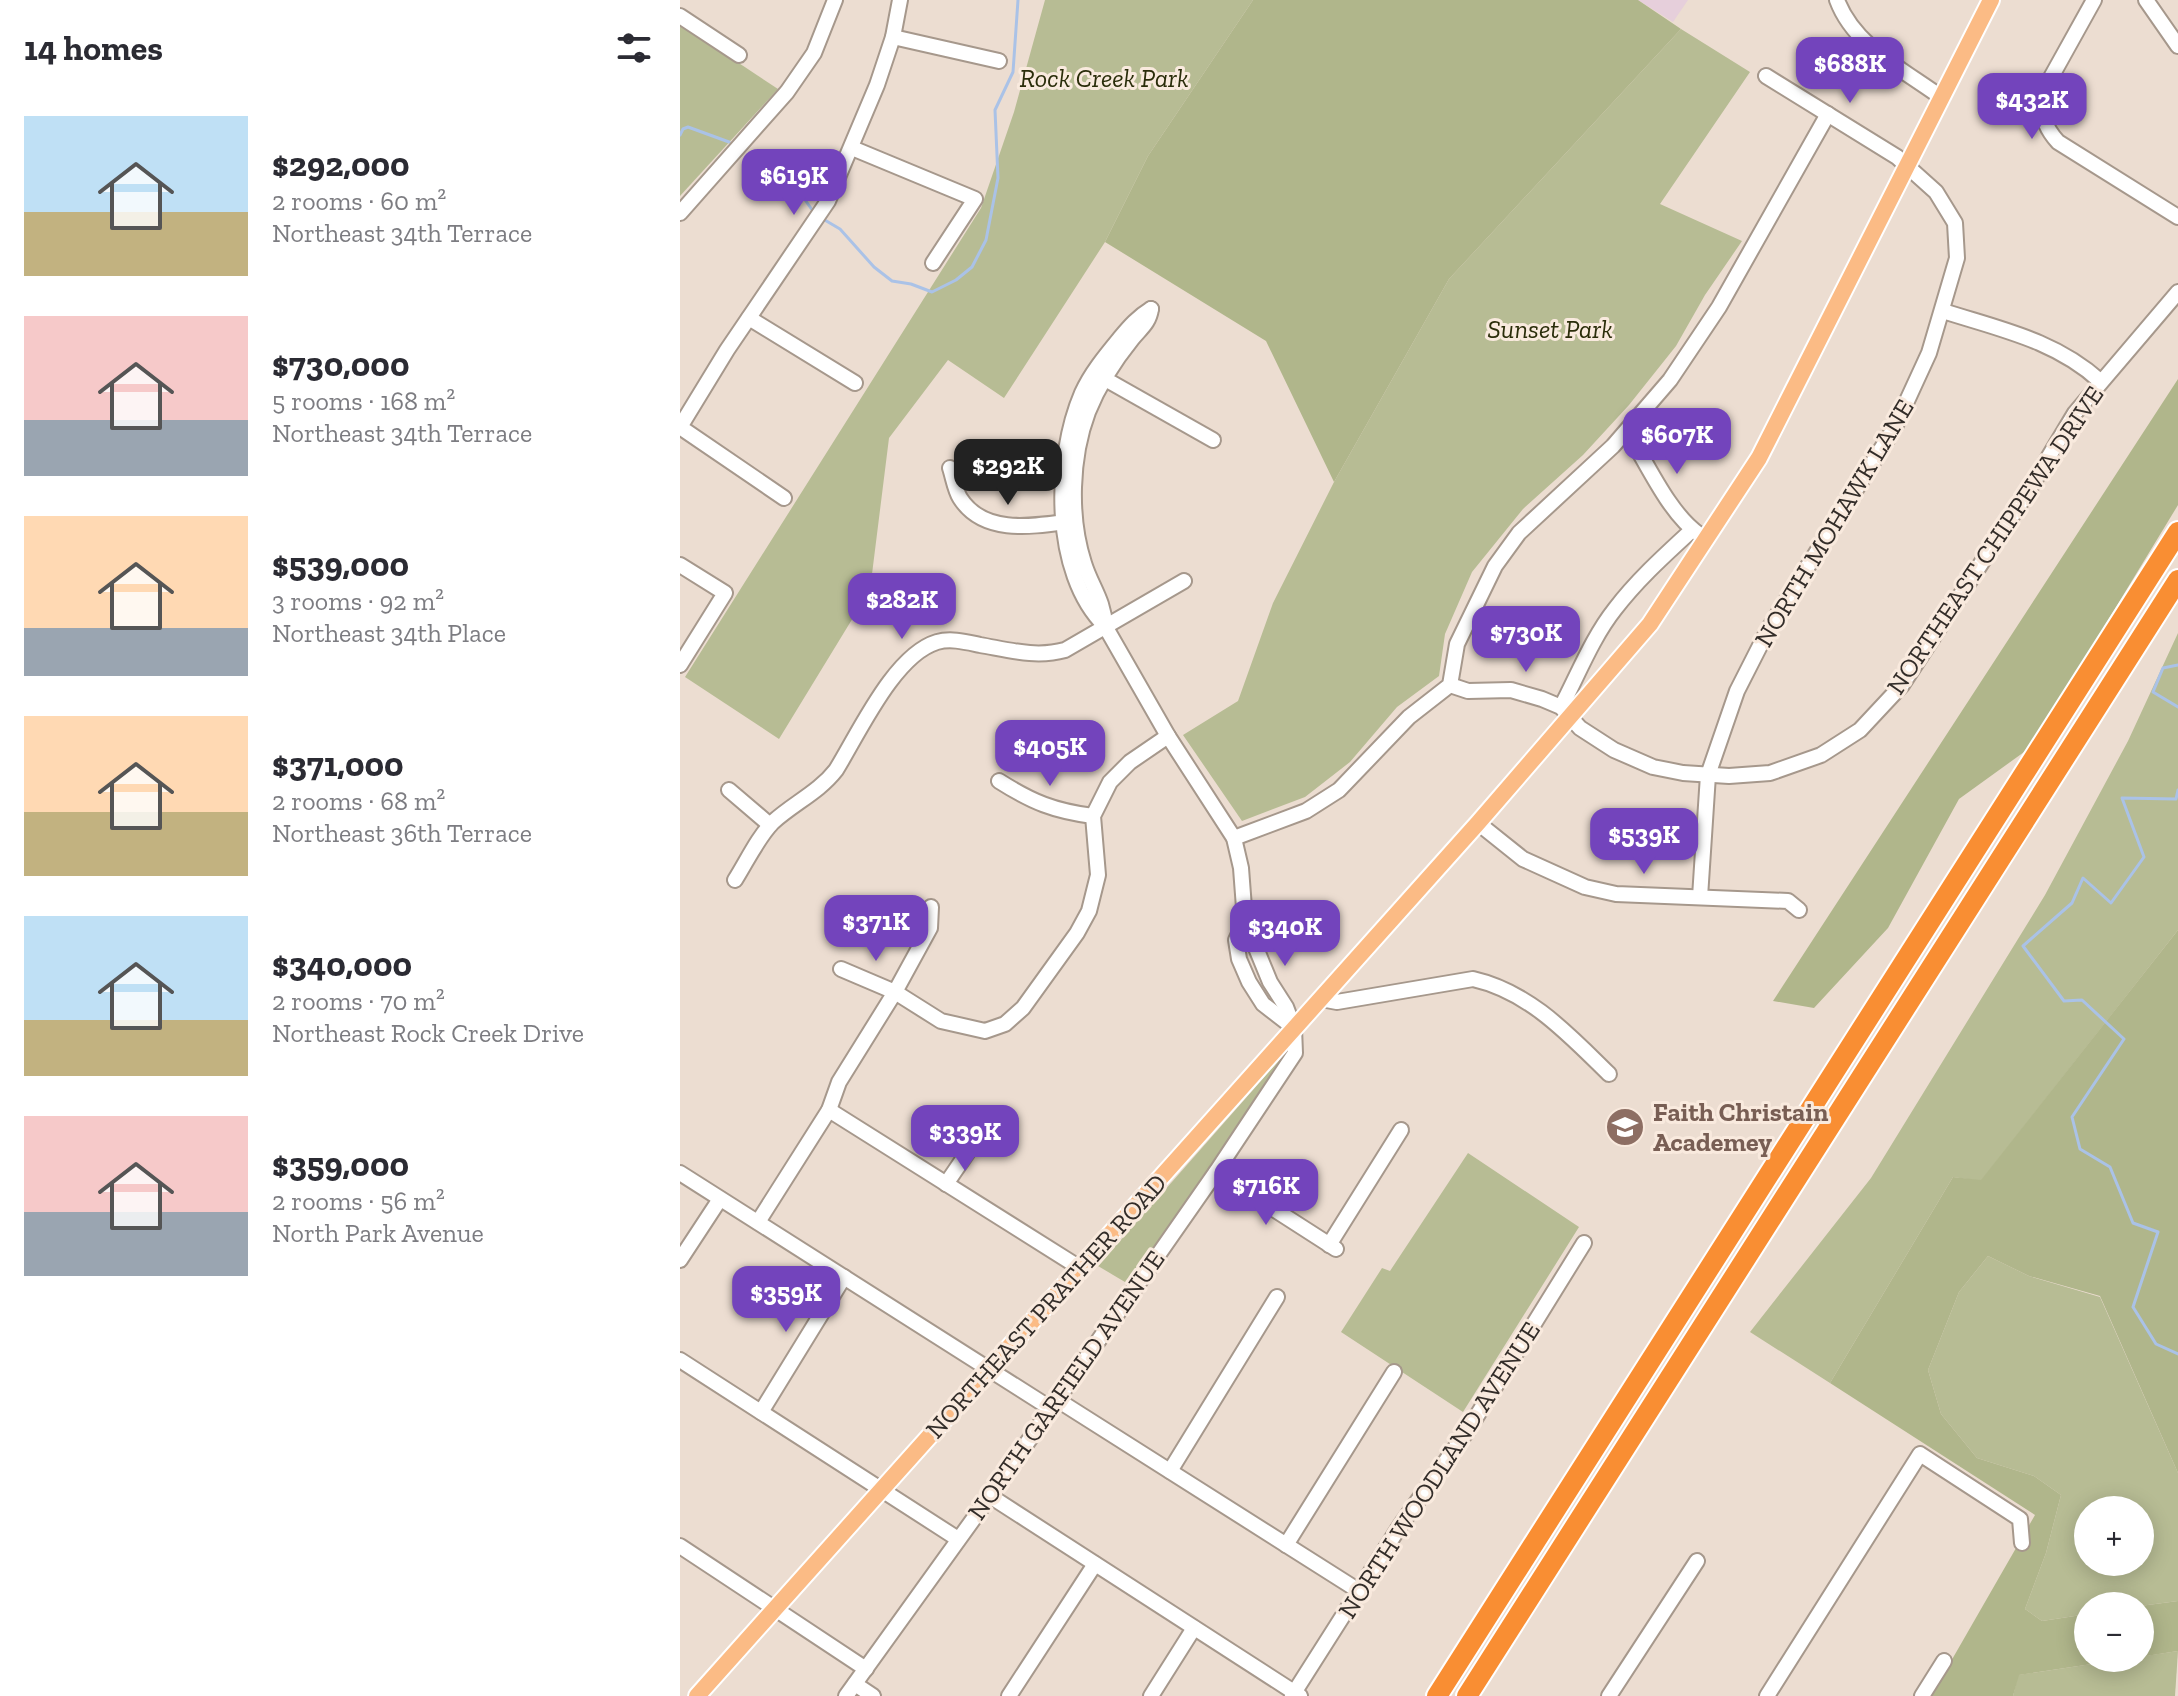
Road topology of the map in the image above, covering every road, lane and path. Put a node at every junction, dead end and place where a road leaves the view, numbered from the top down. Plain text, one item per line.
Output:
1 (835, 0) edge
2 (900, 0) edge
3 (1837, 0) edge
4 (1991, 0) edge
5 (2094, 0) edge
6 (2146, 0) edge
7 (680, 16) edge
8 (893, 37) junction
9 (2178, 46) edge
10 (739, 55) dead end
11 (999, 61) dead end
12 (1766, 76) dead end
13 (1942, 98) junction
14 (1828, 114) junction
15 (852, 148) junction
16 (1907, 167) junction
17 (680, 213) edge
18 (2178, 217) edge
19 (933, 263) dead end
20 (2178, 292) edge
21 (1943, 311) junction
22 (749, 318) junction
23 (2100, 381) junction
24 (855, 383) dead end
25 (680, 427) edge
26 (1627, 431) junction
27 (1213, 440) dead end
28 (950, 468) dead end
29 (784, 498) dead end
30 (1070, 521) junction
31 (1692, 530) junction
32 (2178, 532) edge
33 (1707, 540) junction
34 (680, 565) edge
35 (2178, 580) edge
36 (1184, 581) dead end
37 (1105, 626) junction
38 (680, 665) edge
39 (1450, 685) junction
40 (1566, 712) junction
41 (1168, 736) junction
42 (1708, 775) junction
43 (999, 781) dead end
44 (729, 790) dead end
45 (1093, 816) junction
46 (1478, 823) junction
47 (770, 825) junction
48 (1234, 838) junction
49 (735, 880) dead end
50 (1700, 897) junction
51 (931, 907) dead end
52 (1799, 910) dead end
53 (841, 969) dead end
54 (895, 992) junction
55 (1321, 999) junction
56 (1294, 1028) junction
57 (1609, 1074) dead end
58 (829, 1110) junction
59 (1401, 1130) dead end
60 (974, 1143) dead end
61 (1216, 1172) junction
62 (680, 1173) edge
63 (946, 1184) junction
64 (720, 1199) junction
65 (758, 1222) junction
66 (1584, 1243) dead end
67 (680, 1260) edge
68 (1080, 1268) junction
69 (844, 1277) junction
70 (1277, 1297) dead end
71 (680, 1360) edge
72 (990, 1369) junction
73 (1394, 1372) dead end
74 (1053, 1404) junction
75 (761, 1412) junction
76 (1170, 1471) junction
77 (883, 1489) junction
78 (990, 1496) junction
79 (958, 1539) junction
80 (2022, 1543) dead end
81 (1286, 1545) junction
82 (680, 1546) edge
83 (1697, 1561) dead end
84 (1095, 1564) junction
85 (1359, 1591) junction
86 (776, 1609) junction
87 (1194, 1628) junction
88 (1944, 1661) dead end
89 (866, 1669) junction
90 (850, 1690) edge
91 (1295, 1695) edge
92 (697, 1696) edge
93 (873, 1696) edge
94 (1009, 1696) edge
95 (1151, 1696) edge
96 (1437, 1696) edge
97 (1467, 1696) edge
98 (1609, 1696) edge
99 (1767, 1696) edge
100 (1922, 1696) edge

1 - 17 street
2 - 8 street
3 - 13 street
4 - 13 main road, NORTHEAST PRATHER ROAD
5 - 18 street
6 - 9 street
7 - 10 street
8 - 11 street
8 - 15 street
12 - 14 street, NORTH MOHAWK LANE
13 - 16 main road, NORTHEAST PRATHER ROAD
14 - 16 street, NORTH MOHAWK LANE
14 - 26 street
15 - 19 street
15 - 22 street
16 - 21 street, NORTH MOHAWK LANE
16 - 33 main road, NORTHEAST PRATHER ROAD
20 - 23 street, NORTHEAST CHIPPEWA DRIVE
21 - 23 street
21 - 42 street, NORTH MOHAWK LANE
22 - 24 street
22 - 25 street
23 - 42 street, NORTHEAST CHIPPEWA DRIVE
25 - 29 street
26 - 31 street
26 - 39 street
27 - 30 street
28 - 30 street
30 - 37 street
31 - 33 street
31 - 40 street
32 - 96 highway
33 - 40 main road, NORTHEAST PRATHER ROAD
34 - 38 street
35 - 97 highway
36 - 37 street
37 - 41 street
37 - 47 street
39 - 40 street
39 - 48 street
40 - 42 street, NORTHEAST CHIPPEWA DRIVE
40 - 46 main road, NORTHEAST PRATHER ROAD
41 - 45 street
41 - 48 street
42 - 50 street, NORTH MOHAWK LANE
43 - 45 street
44 - 47 street
45 - 54 street
46 - 50 street
46 - 55 main road, NORTHEAST PRATHER ROAD
47 - 49 street
48 - 56 street
50 - 52 street
51 - 54 street
53 - 54 street
54 - 58 street
55 - 56 main road, NORTHEAST PRATHER ROAD
55 - 57 street
56 - 61 street, NORTH GARFIELD AVENUE
56 - 68 main road, NORTHEAST PRATHER ROAD
58 - 63 street
58 - 65 street
59 - 61 street
60 - 63 street
61 - 74 street, NORTH GARFIELD AVENUE
62 - 64 street
63 - 68 street
64 - 65 street
64 - 67 street
65 - 69 street
66 - 85 street, NORTH WOODLAND AVENUE
68 - 72 main road, NORTHEAST PRATHER ROAD
69 - 72 street
69 - 75 street
70 - 76 street
71 - 75 street
72 - 74 street
72 - 77 main road, NORTHEAST PRATHER ROAD
73 - 81 street
74 - 76 street
74 - 78 street, NORTH GARFIELD AVENUE
75 - 77 street
76 - 81 street
77 - 79 street
77 - 86 main road, NORTHEAST PRATHER ROAD
78 - 79 street, NORTH GARFIELD AVENUE
78 - 84 street
79 - 89 street, NORTH GARFIELD AVENUE
80 - 99 street
81 - 85 street
82 - 86 street
83 - 98 street
84 - 87 street
84 - 94 street
85 - 91 street, NORTH WOODLAND AVENUE
86 - 89 street
86 - 92 main road, NORTHEAST PRATHER ROAD
87 - 91 street
87 - 95 street
88 - 100 street
89 - 90 street, NORTH GARFIELD AVENUE
90 - 93 street

